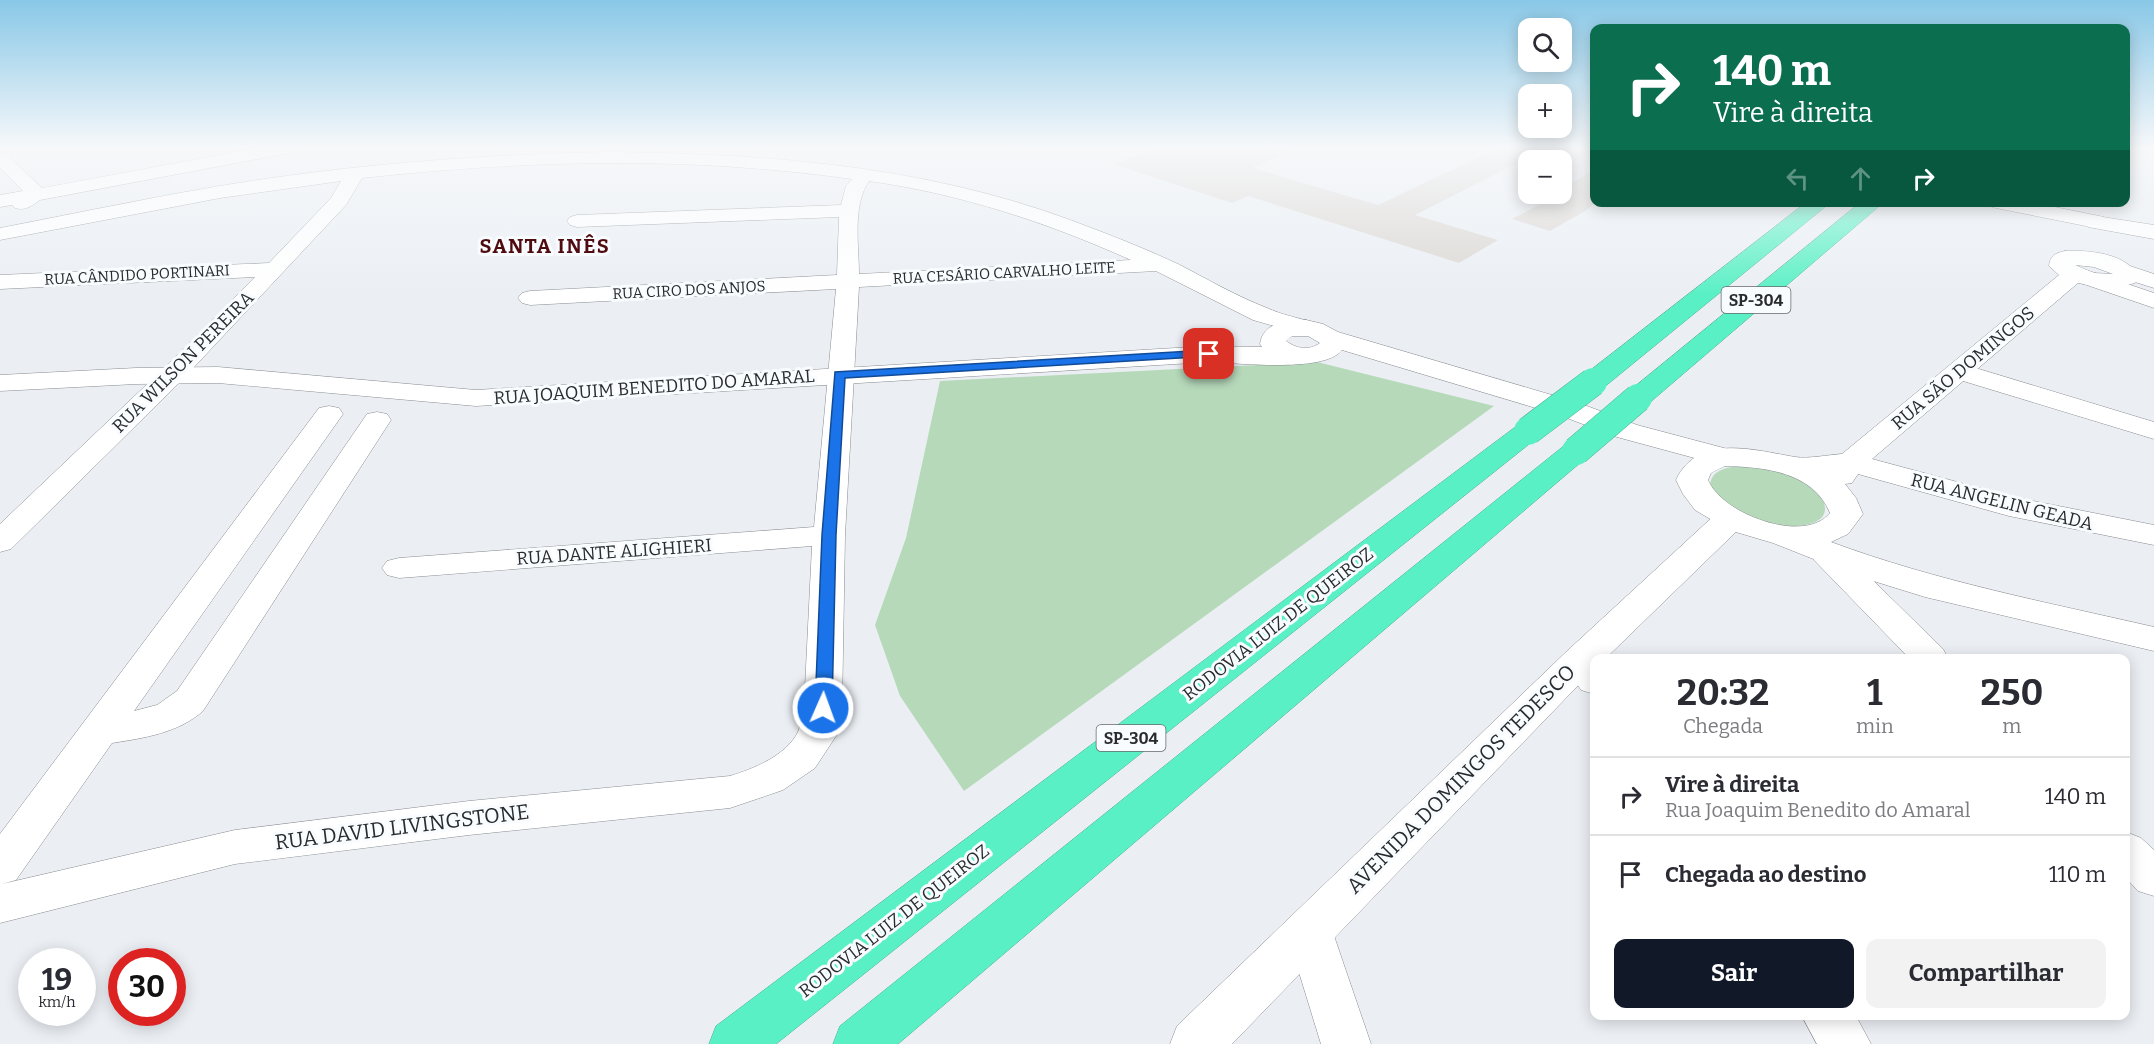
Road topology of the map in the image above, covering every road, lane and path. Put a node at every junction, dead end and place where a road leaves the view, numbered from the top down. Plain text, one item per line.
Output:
1 (19, 197) edge
2 (31, 197) edge
3 (199, 197) edge
4 (342, 197) edge
5 (853, 197) edge
6 (976, 197) edge
7 (0, 201) edge
8 (1815, 207) edge
9 (1868, 207) edge
10 (2021, 207) joint
11 (849, 211) junction
12 (2092, 212) edge
13 (577, 221) dead end
14 (0, 222) edge
15 (2154, 232) edge
16 (0, 234) edge
17 (1160, 264) junction
18 (275, 269) junction
19 (2078, 270) junction
20 (2120, 271) junction
21 (2154, 281) edge
22 (0, 282) edge
23 (848, 282) junction
24 (2154, 294) edge
25 (531, 298) dead end
26 (2154, 301) edge
27 (1258, 313) junction
28 (1319, 340) junction
29 (1280, 343) junction
30 (1959, 371) junction
31 (172, 375) junction
32 (839, 375) junction
33 (0, 384) edge
34 (329, 414) dead end
35 (377, 420) dead end
36 (1626, 431) junction
37 (2154, 431) edge
38 (1724, 457) junction
39 (1851, 462) junction
40 (1793, 467) junction
41 (1692, 480) junction
42 (1833, 489) junction
43 (1730, 519) junction
44 (7, 528) edge
45 (829, 535) junction
46 (2154, 535) edge
47 (1834, 539) junction
48 (399, 568) dead end
49 (1900, 573) junction
50 (1886, 615) junction
51 (2154, 639) edge
52 (1603, 654) edge
53 (1926, 654) edge
54 (1587, 671) edge
55 (100, 731) junction
56 (2130, 854) edge
57 (0, 867) edge
58 (2154, 878) edge
59 (0, 904) edge
60 (1309, 930) junction
61 (1830, 1020) edge
62 (735, 1044) edge
63 (859, 1044) edge
64 (1196, 1044) edge
65 (1346, 1044) edge
66 (1846, 1044) edge

1 - 7 street
2 - 14 street
3 - 16 street
4 - 18 street, RUA WILSON PEREIRA
5 - 11 street
6 - 17 street
8 - 62 highway, RODOVIA LUIZ DE QUEIROZ / SP-304, bridge
9 - 63 highway, SP-304, bridge
10 - 12 street
10 - 19 street
11 - 13 street
11 - 23 street
12 - 15 street
12 - 20 street
17 - 23 street, RUA CESÁRIO CARVALHO LEITE
17 - 27 street
18 - 22 street, RUA CÂNDIDO PORTINARI
18 - 31 street, RUA WILSON PEREIRA
19 - 20 street
19 - 26 street
19 - 30 street, RUA SÃO DOMINGOS
20 - 21 street
20 - 24 street
23 - 25 street, RUA CIRO DOS ANJOS
23 - 32 street
27 - 28 street
27 - 29 street
28 - 29 street, RUA JOAQUIM BENEDITO DO AMARAL
28 - 36 street, RUA JOAQUIM BENEDITO DO AMARAL
29 - 32 street, RUA JOAQUIM BENEDITO DO AMARAL
30 - 37 street
30 - 39 street, RUA SÃO DOMINGOS
31 - 32 street, RUA JOAQUIM BENEDITO DO AMARAL
31 - 33 street, RUA JOAQUIM BENEDITO DO AMARAL
31 - 44 street, RUA WILSON PEREIRA
32 - 45 street
34 - 55 street
35 - 55 street
36 - 38 street
36 - 41 street
38 - 40 street
38 - 41 street
39 - 40 street
39 - 42 street, RUA SÃO DOMINGOS
39 - 46 street, RUA ANGELIN GEADA
40 - 42 street
41 - 43 street
42 - 47 street
43 - 47 street
43 - 52 street, AVENIDA DOMINGOS TEDESCO
45 - 48 street, RUA DANTE ALIGHIERI
45 - 59 street, RUA DAVID LIVINGSTONE
47 - 49 street
47 - 50 street
49 - 50 street
49 - 51 street
50 - 53 street
54 - 60 street, AVENIDA DOMINGOS TEDESCO
55 - 57 street
56 - 58 street
60 - 64 street, AVENIDA DOMINGOS TEDESCO
60 - 65 street
61 - 66 street

